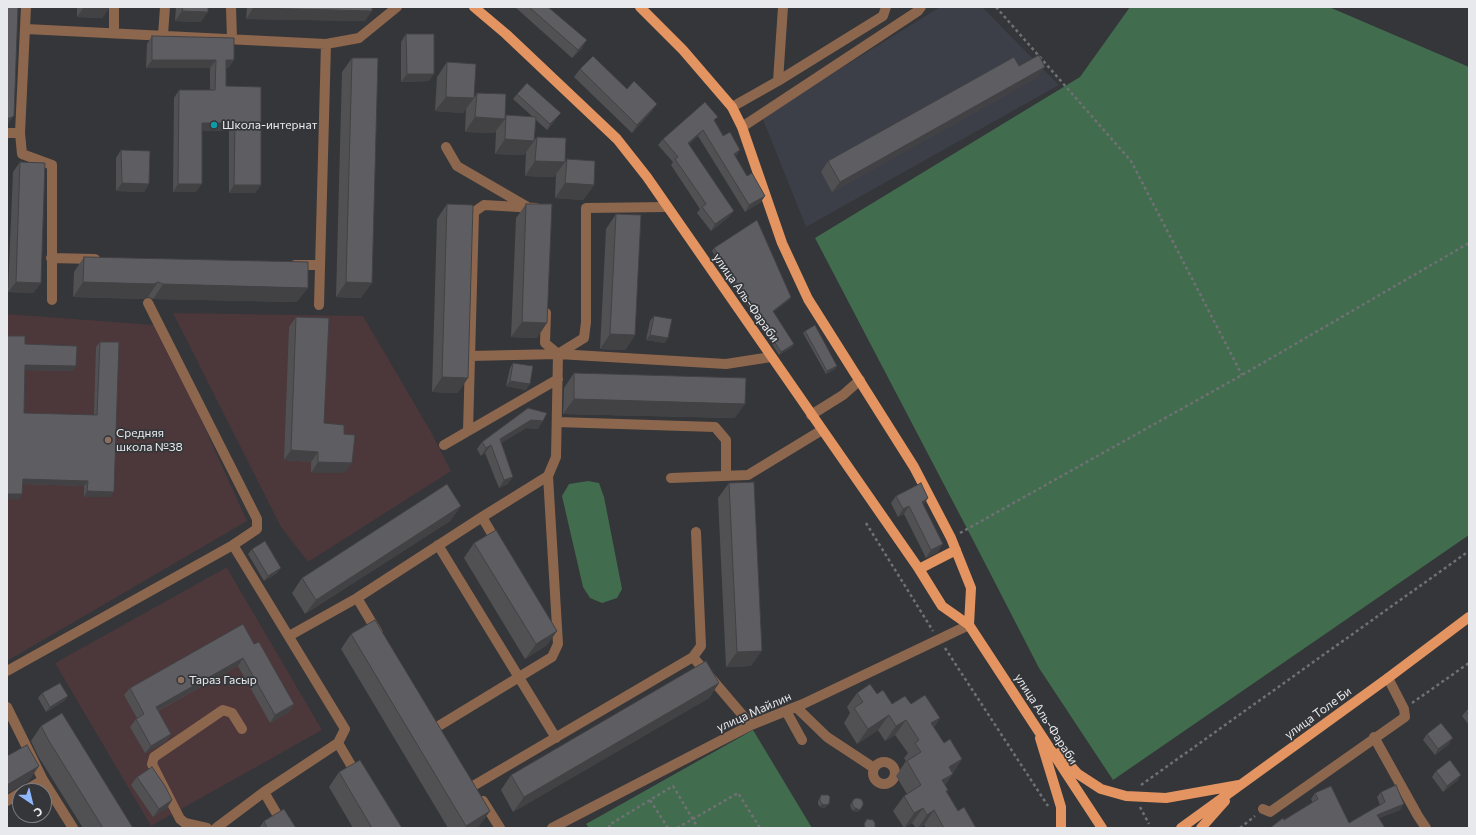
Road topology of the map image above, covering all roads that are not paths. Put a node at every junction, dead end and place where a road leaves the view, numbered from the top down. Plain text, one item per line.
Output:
1 (26, 7) edge
2 (114, 7) edge
3 (164, 7) edge
4 (230, 7) edge
5 (397, 7) edge
6 (474, 7) edge
7 (640, 7) edge
8 (783, 7) edge
9 (886, 7) edge
10 (921, 7) edge
11 (26, 29) junction
12 (114, 33) junction
13 (163, 35) junction
14 (232, 39) junction
15 (326, 44) junction
16 (778, 81) junction
17 (732, 107) junction
18 (742, 127) junction
19 (7, 133) edge
20 (20, 133) junction
21 (446, 147) dead end
22 (528, 207) junction
23 (667, 207) junction
24 (549, 208) edge
25 (52, 258) junction
26 (107, 259) edge
27 (288, 264) edge
28 (320, 265) junction
29 (52, 300) dead end
30 (148, 303) dead end
31 (546, 303) edge
32 (319, 305) dead end
33 (558, 354) junction
34 (470, 356) junction
35 (771, 357) junction
36 (558, 379) junction
37 (860, 380) junction
38 (811, 414) junction
39 (557, 422) junction
40 (822, 430) junction
41 (468, 431) junction
42 (444, 445) dead end
43 (548, 476) junction
44 (726, 476) junction
45 (671, 478) dead end
46 (482, 517) junction
47 (696, 532) dead end
48 (233, 545) junction
49 (438, 545) junction
50 (502, 550) edge
51 (956, 550) junction
52 (919, 569) junction
53 (357, 598) junction
54 (1469, 617) edge
55 (546, 624) edge
56 (969, 625) junction
57 (289, 636) junction
58 (382, 639) edge
59 (558, 644) junction
60 (693, 658) junction
61 (7, 671) edge
62 (518, 678) junction
63 (1388, 678) junction
64 (7, 707) edge
65 (796, 707) junction
66 (786, 711) junction
67 (751, 725) junction
68 (437, 727) edge
69 (1036, 727) junction
70 (242, 729) dead end
71 (556, 738) junction
72 (1374, 738) junction
73 (802, 740) dead end
74 (338, 743) junction
75 (874, 768) dead end
76 (43, 780) junction
77 (362, 782) edge
78 (38, 783) edge
79 (1241, 784) junction
80 (264, 792) junction
81 (1263, 809) dead end
82 (73, 828) edge
83 (207, 828) edge
84 (216, 828) edge
85 (284, 828) edge
86 (500, 828) edge
87 (552, 828) edge
88 (1061, 828) edge
89 (1102, 828) edge
90 (1181, 828) edge
91 (1201, 828) edge
92 (1426, 828) edge

1 - 11 street
2 - 12 street
3 - 13 street
4 - 14 street
5 - 15 street
6 - 23 main road, улица Аль-Фараби
7 - 17 main road
8 - 16 street
9 - 16 street
10 - 18 street
11 - 12 street
11 - 20 street
12 - 13 street
13 - 14 street
14 - 15 street
15 - 28 street
16 - 17 street
17 - 18 main road
18 - 37 main road
19 - 20 street
20 - 25 street
21 - 22 street
22 - 24 street
22 - 34 street
23 - 33 street
23 - 35 main road, улица Аль-Фараби
25 - 26 street
25 - 29 street
27 - 28 street
28 - 32 street
30 - 48 street
31 - 33 street
33 - 34 street
33 - 35 street
33 - 36 street
34 - 41 street
35 - 38 main road, улица Аль-Фараби
36 - 39 street
36 - 41 street
37 - 38 street
37 - 51 main road
38 - 40 main road, улица Аль-Фараби
39 - 43 street
39 - 44 street
40 - 44 street
40 - 52 main road, улица Аль-Фараби
41 - 42 street
43 - 46 street
43 - 59 street
44 - 45 street
46 - 49 street
46 - 50 street
47 - 60 street
48 - 57 street
48 - 61 street
49 - 53 street
49 - 62 street
51 - 52 main road
51 - 56 main road
52 - 56 main road, улица Аль-Фараби
53 - 57 street
53 - 58 street
54 - 63 main road, улица Толе Би
55 - 59 street
56 - 65 street, улица Майлин
56 - 69 main road, улица Аль-Фараби
57 - 74 street
59 - 62 street
60 - 67 street
60 - 71 street
62 - 68 street
62 - 71 street
63 - 72 street
63 - 79 main road, улица Толе Би
64 - 76 street
65 - 66 street, улица Майлин
65 - 75 street
66 - 67 street, улица Майлин
66 - 73 street
67 - 87 street, улица Майлин
69 - 79 main road
69 - 88 main road
69 - 89 main road, улица Аль-Фараби
70 - 83 street
71 - 86 street
72 - 81 street
72 - 92 street
74 - 77 street
74 - 80 street
76 - 78 street
76 - 82 street
79 - 90 main road, улица Толе Би
79 - 91 main road
80 - 84 street
80 - 85 street

